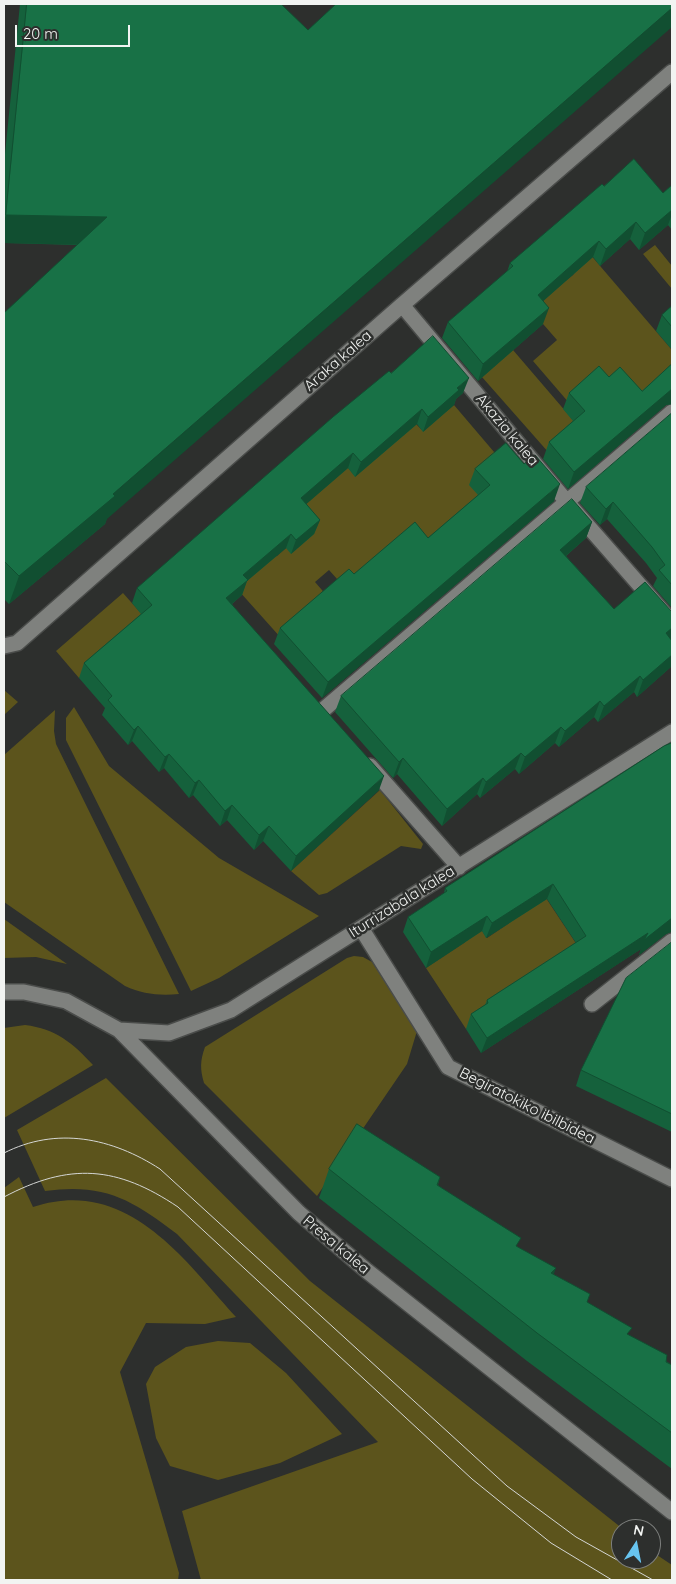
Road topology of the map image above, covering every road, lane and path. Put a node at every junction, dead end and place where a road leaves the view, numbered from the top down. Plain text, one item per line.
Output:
1 (672, 72) edge
2 (402, 305) junction
3 (672, 412) edge
4 (567, 502) junction
5 (672, 622) edge
6 (4, 646) edge
7 (310, 696) edge
8 (323, 710) junction
9 (335, 725) edge
10 (672, 732) edge
11 (360, 754) edge
12 (459, 867) junction
13 (361, 928) junction
14 (672, 941) edge
15 (4, 992) edge
16 (592, 1004) dead end
17 (119, 1030) junction
18 (672, 1179) edge
19 (672, 1512) edge

1 - 2 street, Araka kalea
2 - 4 street, Akazia kalea
2 - 6 street, Araka kalea
3 - 4 street
4 - 5 street, Akazia kalea
4 - 8 street
7 - 8 street
8 - 9 street
10 - 12 street, Iturrizabala kalea
11 - 12 street
12 - 13 street, Iturrizabala kalea
13 - 17 street, Iturrizabala kalea
13 - 18 street, Begiratokiko ibilbidea
14 - 16 street
15 - 17 street, Presa kalea
17 - 19 street, Presa kalea

